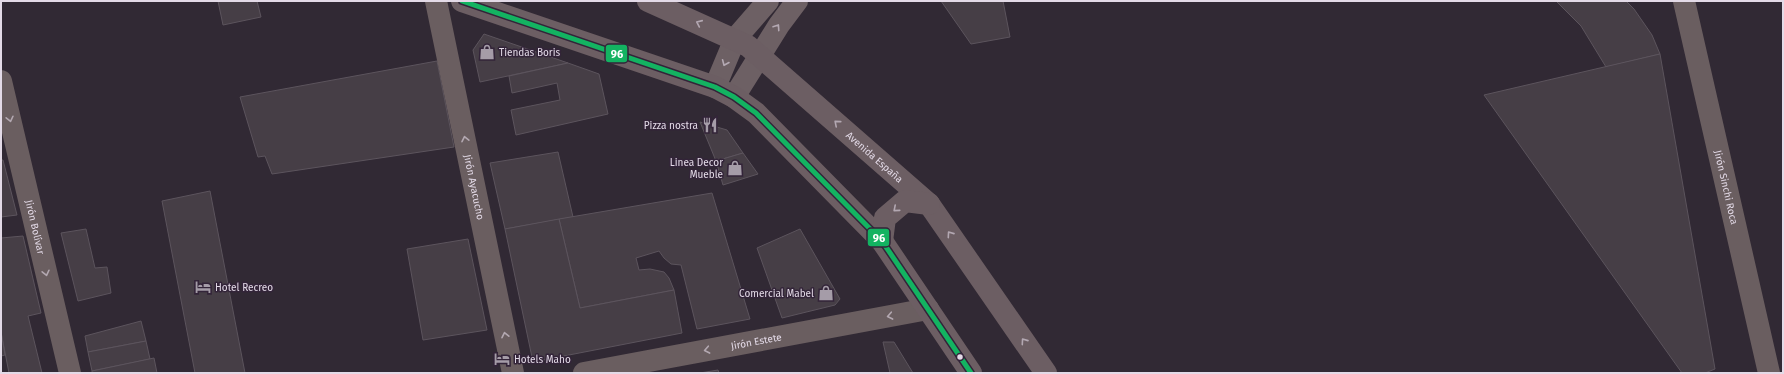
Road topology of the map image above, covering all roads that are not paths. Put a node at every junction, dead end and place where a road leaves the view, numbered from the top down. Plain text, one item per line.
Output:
1 (436, 1) edge
2 (462, 1) edge
3 (648, 1) edge
4 (768, 1) edge
5 (797, 1) edge
6 (1684, 1) edge
7 (735, 39) junction
8 (759, 55) junction
9 (1, 81) edge
10 (715, 87) junction
11 (734, 97) junction
12 (929, 204) junction
13 (882, 241) junction
14 (928, 308) junction
15 (70, 373) edge
16 (513, 373) edge
17 (584, 373) edge
18 (970, 373) edge
19 (1046, 373) edge
20 (1769, 373) edge

16 -> 1 street, Jirón Ayacucho
2 - 10 main road
7 -> 3 main road, Avenida España
4 - 7 main road
8 -> 5 main road
6 - 20 street, Jirón Sinchi Roca
7 - 8 main road, Avenida España
7 -> 10 main road
8 - 11 main road
12 -> 8 main road, Avenida España
9 -> 15 street, Jirón Bolívar
10 - 11 main road
11 - 13 main road
12 -> 13 main road
19 -> 12 main road, Avenida España
13 - 14 main road
14 -> 17 street, Jirón Estete
14 - 18 main road

